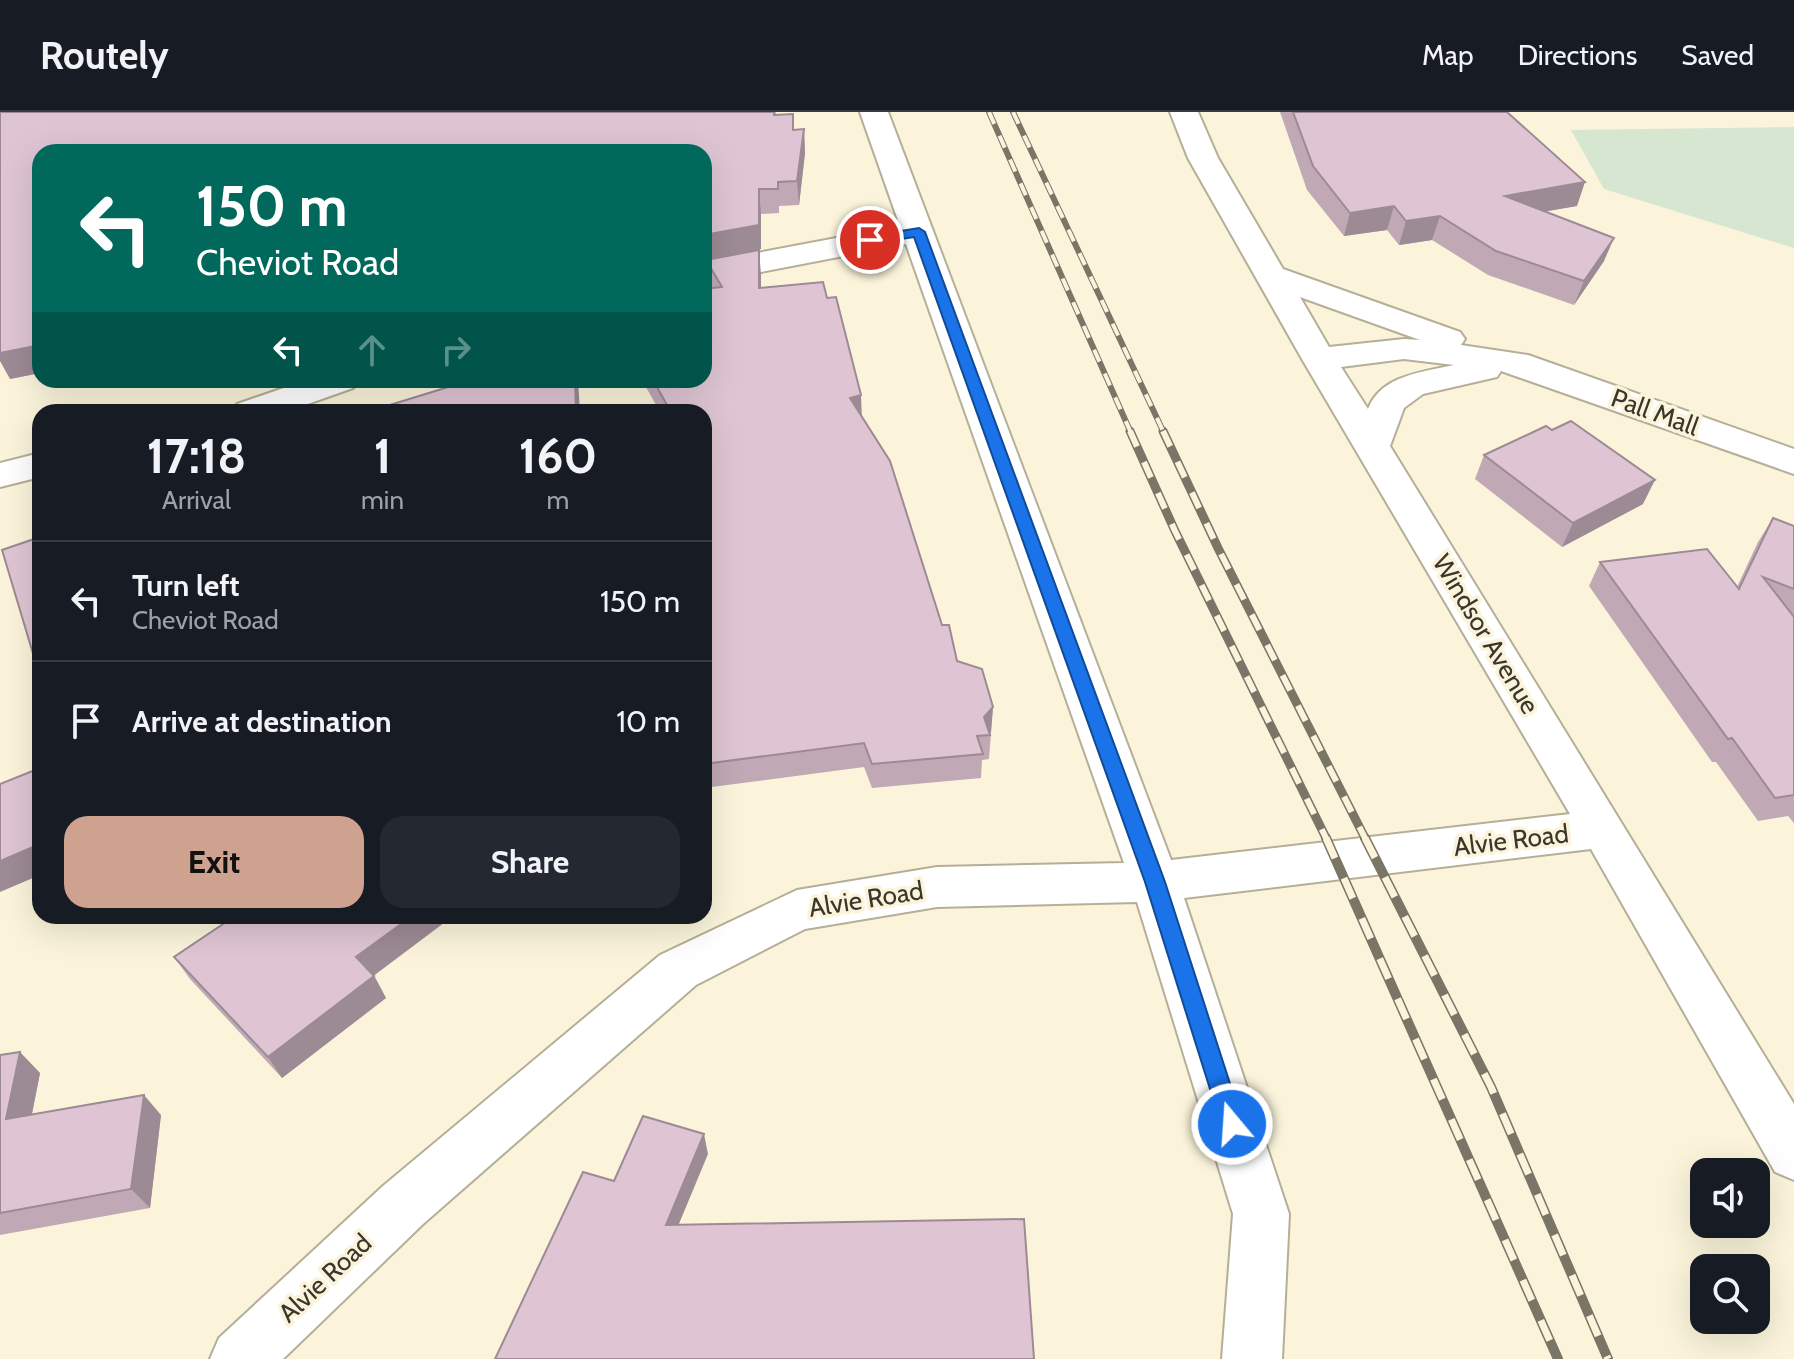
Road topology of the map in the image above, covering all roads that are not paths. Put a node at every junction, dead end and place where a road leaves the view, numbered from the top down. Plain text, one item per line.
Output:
1 (874, 112) edge
2 (1184, 112) edge
3 (919, 232) junction
4 (712, 271) edge
5 (1273, 276) junction
6 (1319, 359) junction
7 (1516, 362) junction
8 (318, 388) edge
9 (273, 404) edge
10 (1372, 445) junction
11 (1794, 462) edge
12 (32, 467) edge
13 (0, 475) edge
14 (1603, 829) junction
15 (1155, 882) junction
16 (1794, 1154) edge
17 (240, 1359) edge
18 (1252, 1359) edge

1 - 3 street
2 - 5 street, Windsor Avenue
3 - 4 street
3 - 15 street
5 - 6 street, Windsor Avenue
5 - 7 street, Pall Mall
6 - 7 street, Pall Mall
6 - 10 street, Windsor Avenue
7 - 10 street
7 - 11 street, Pall Mall
8 - 9 street
10 - 14 street, Windsor Avenue
12 - 13 street
14 - 15 street, Alvie Road
14 - 16 street, Windsor Avenue
15 - 17 street, Alvie Road
15 - 18 street

